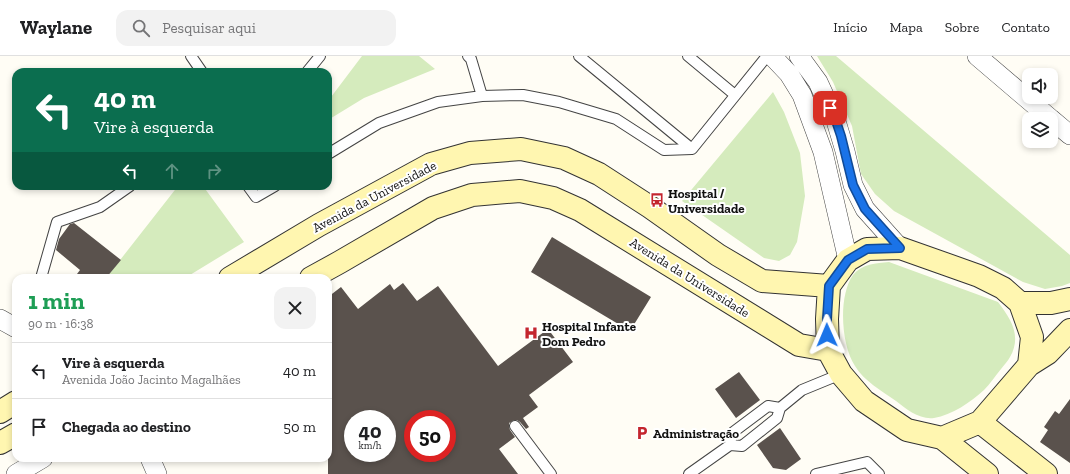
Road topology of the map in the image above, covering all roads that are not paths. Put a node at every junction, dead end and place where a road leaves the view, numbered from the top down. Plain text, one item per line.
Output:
1 (192, 56) edge
2 (320, 56) edge
3 (468, 56) edge
4 (579, 56) edge
5 (688, 56) edge
6 (766, 56) edge
7 (772, 56) edge
8 (799, 56) edge
9 (977, 56) edge
10 (200, 68) edge
11 (310, 68) edge
12 (735, 95) junction
13 (482, 96) junction
14 (1043, 112) edge
15 (1058, 125) edge
16 (1070, 135) edge
17 (692, 149) junction
18 (332, 152) edge
19 (124, 190) edge
20 (251, 190) edge
21 (269, 190) edge
22 (900, 248) junction
23 (848, 260) junction
24 (42, 274) edge
25 (237, 274) edge
26 (318, 274) edge
27 (829, 286) junction
28 (1070, 299) edge
29 (1020, 303) junction
30 (0, 319) edge
31 (12, 326) edge
32 (1070, 330) edge
33 (828, 350) junction
34 (1029, 365) junction
35 (841, 374) junction
36 (12, 404) edge
37 (780, 408) junction
38 (0, 412) edge
39 (758, 414) junction
40 (980, 422) junction
41 (515, 426) dead end
42 (767, 426) junction
43 (12, 436) edge
44 (942, 438) junction
45 (0, 443) edge
46 (730, 445) junction
47 (36, 462) edge
48 (152, 462) edge
49 (16, 474) edge
50 (157, 474) edge
51 (551, 474) edge
52 (689, 474) edge
53 (816, 474) edge
54 (879, 474) edge
55 (987, 474) edge
56 (1046, 474) edge

1 - 10 lane
2 - 11 lane
3 - 13 lane
4 - 17 lane
5 - 12 lane
6 - 12 lane
7 - 23 street
8 - 22 street
9 - 14 street
12 - 17 lane
13 - 17 lane
13 - 18 lane
15 - 16 street
19 - 24 lane
20 - 21 lane
22 - 23 main road
22 - 29 main road
23 - 27 main road
25 - 27 main road, Avenida da Universidade
26 - 33 main road, Avenida da Universidade
27 - 33 main road
28 - 29 main road
29 - 34 main road
30 - 31 street
32 - 34 main road
33 - 35 main road
34 - 40 main road
35 - 37 lane
35 - 44 main road
36 - 38 main road
37 - 39 lane
37 - 42 lane
39 - 42 lane
39 - 46 lane
40 - 44 main road
40 - 56 main road
41 - 51 lane
42 - 46 lane
43 - 45 main road
44 - 55 main road
46 - 52 lane
47 - 49 street
48 - 50 street
53 - 54 lane

